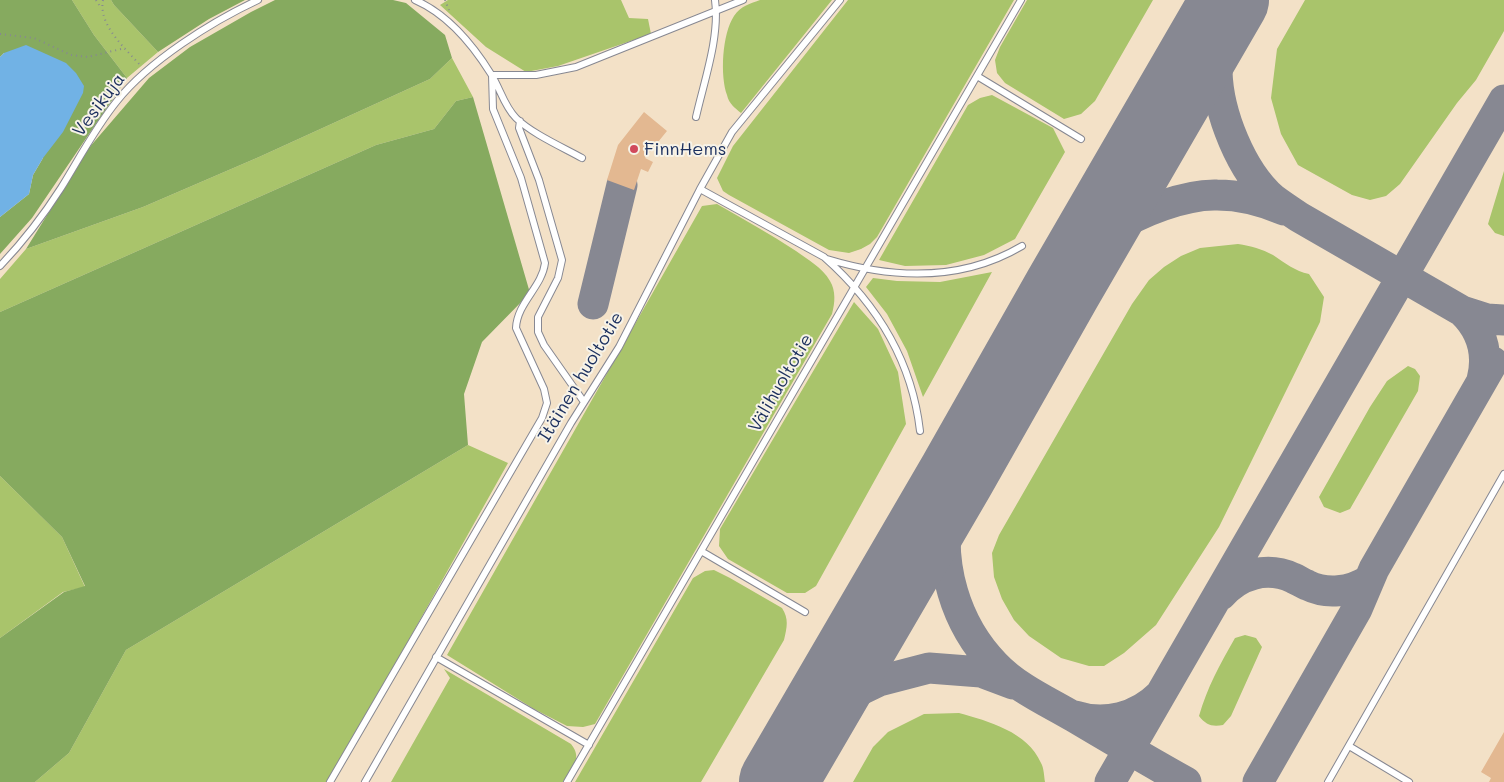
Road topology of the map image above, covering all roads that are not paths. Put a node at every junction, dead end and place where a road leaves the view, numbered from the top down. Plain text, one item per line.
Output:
1 (258, 0) edge
2 (414, 0) edge
3 (715, 0) edge
4 (742, 0) edge
5 (840, 0) edge
6 (1021, 0) edge
7 (716, 10) junction
8 (492, 75) junction
9 (977, 76) junction
10 (696, 117) dead end
11 (520, 121) junction
12 (1082, 139) dead end
13 (582, 158) dead end
14 (700, 189) junction
15 (1022, 246) dead end
16 (824, 258) junction
17 (0, 266) edge
18 (864, 268) junction
19 (854, 287) junction
20 (584, 402) junction
21 (920, 431) dead end
22 (1504, 474) edge
23 (701, 551) junction
24 (805, 612) dead end
25 (436, 658) junction
26 (588, 745) junction
27 (1348, 746) junction
28 (330, 782) edge
29 (365, 782) edge
30 (567, 782) edge
31 (1328, 782) edge
32 (1409, 782) edge

1 - 17 lane, Vesikuja
2 - 8 lane
3 - 7 lane
4 - 7 lane
5 - 14 lane, Itäinen huoltotie
6 - 9 lane, Välihuoltotie
7 - 8 lane
7 - 10 lane
8 - 11 lane
8 - 28 lane
9 - 12 lane
9 - 18 lane, Välihuoltotie
11 - 13 lane
11 - 20 lane
14 - 16 lane
14 - 20 lane, Itäinen huoltotie
15 - 18 lane
16 - 18 lane
16 - 19 lane
18 - 19 lane, Välihuoltotie
19 - 21 lane
19 - 23 lane, Välihuoltotie
20 - 25 lane, Itäinen huoltotie
22 - 27 lane
23 - 24 lane
23 - 26 lane, Välihuoltotie
25 - 26 lane
25 - 29 lane, Itäinen huoltotie
26 - 30 lane, Välihuoltotie
27 - 31 lane
27 - 32 lane

